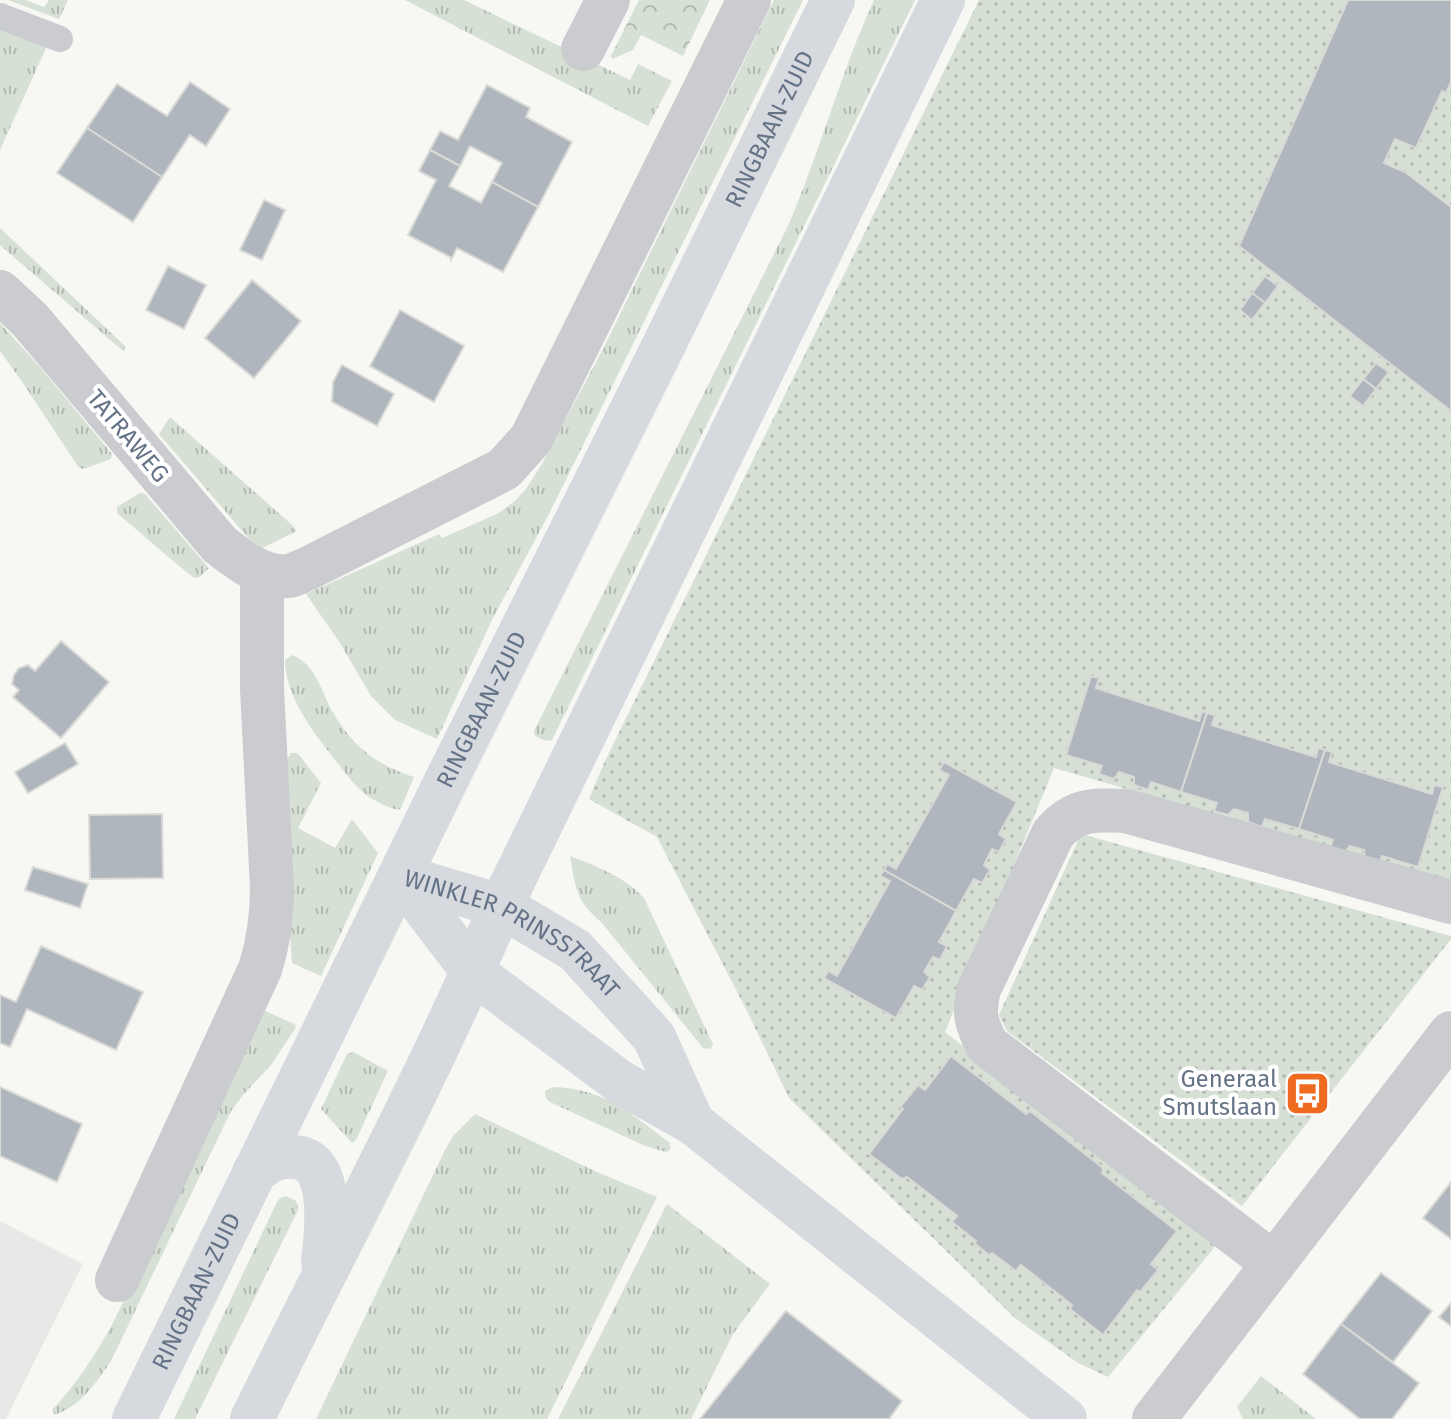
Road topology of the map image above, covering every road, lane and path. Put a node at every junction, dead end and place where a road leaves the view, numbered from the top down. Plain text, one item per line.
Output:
1 (608, 0) edge
2 (749, 0) edge
3 (833, 0) edge
4 (943, 0) edge
5 (0, 16) edge
6 (60, 39) dead end
7 (583, 49) dead end
8 (0, 292) edge
9 (262, 572) junction
10 (400, 876) junction
11 (1451, 902) edge
12 (501, 906) junction
13 (473, 972) junction
14 (1451, 1033) edge
15 (693, 1123) junction
16 (254, 1172) junction
17 (1273, 1263) junction
18 (117, 1280) dead end
19 (320, 1280) junction
20 (130, 1416) edge
21 (252, 1419) edge
22 (1065, 1419) edge
23 (1154, 1419) edge

1 - 7 street
2 - 9 street
3 - 10 main road, RINGBAAN-ZUID
4 - 12 main road
5 - 6 lane
8 - 9 street, TATRAWEG
9 - 18 street
10 - 12 main road, WINKLER PRINSSTRAAT
10 - 13 main road, WINKLER PRINSSTRAAT
10 - 16 main road, RINGBAAN-ZUID
11 - 17 street
12 - 13 main road
12 - 15 main road, WINKLER PRINSSTRAAT
13 - 15 main road, WINKLER PRINSSTRAAT
13 - 19 main road
14 - 17 street
15 - 22 main road, WINKLER PRINSSTRAAT
16 - 19 main road
16 - 20 main road, RINGBAAN-ZUID
17 - 23 street
19 - 21 main road

